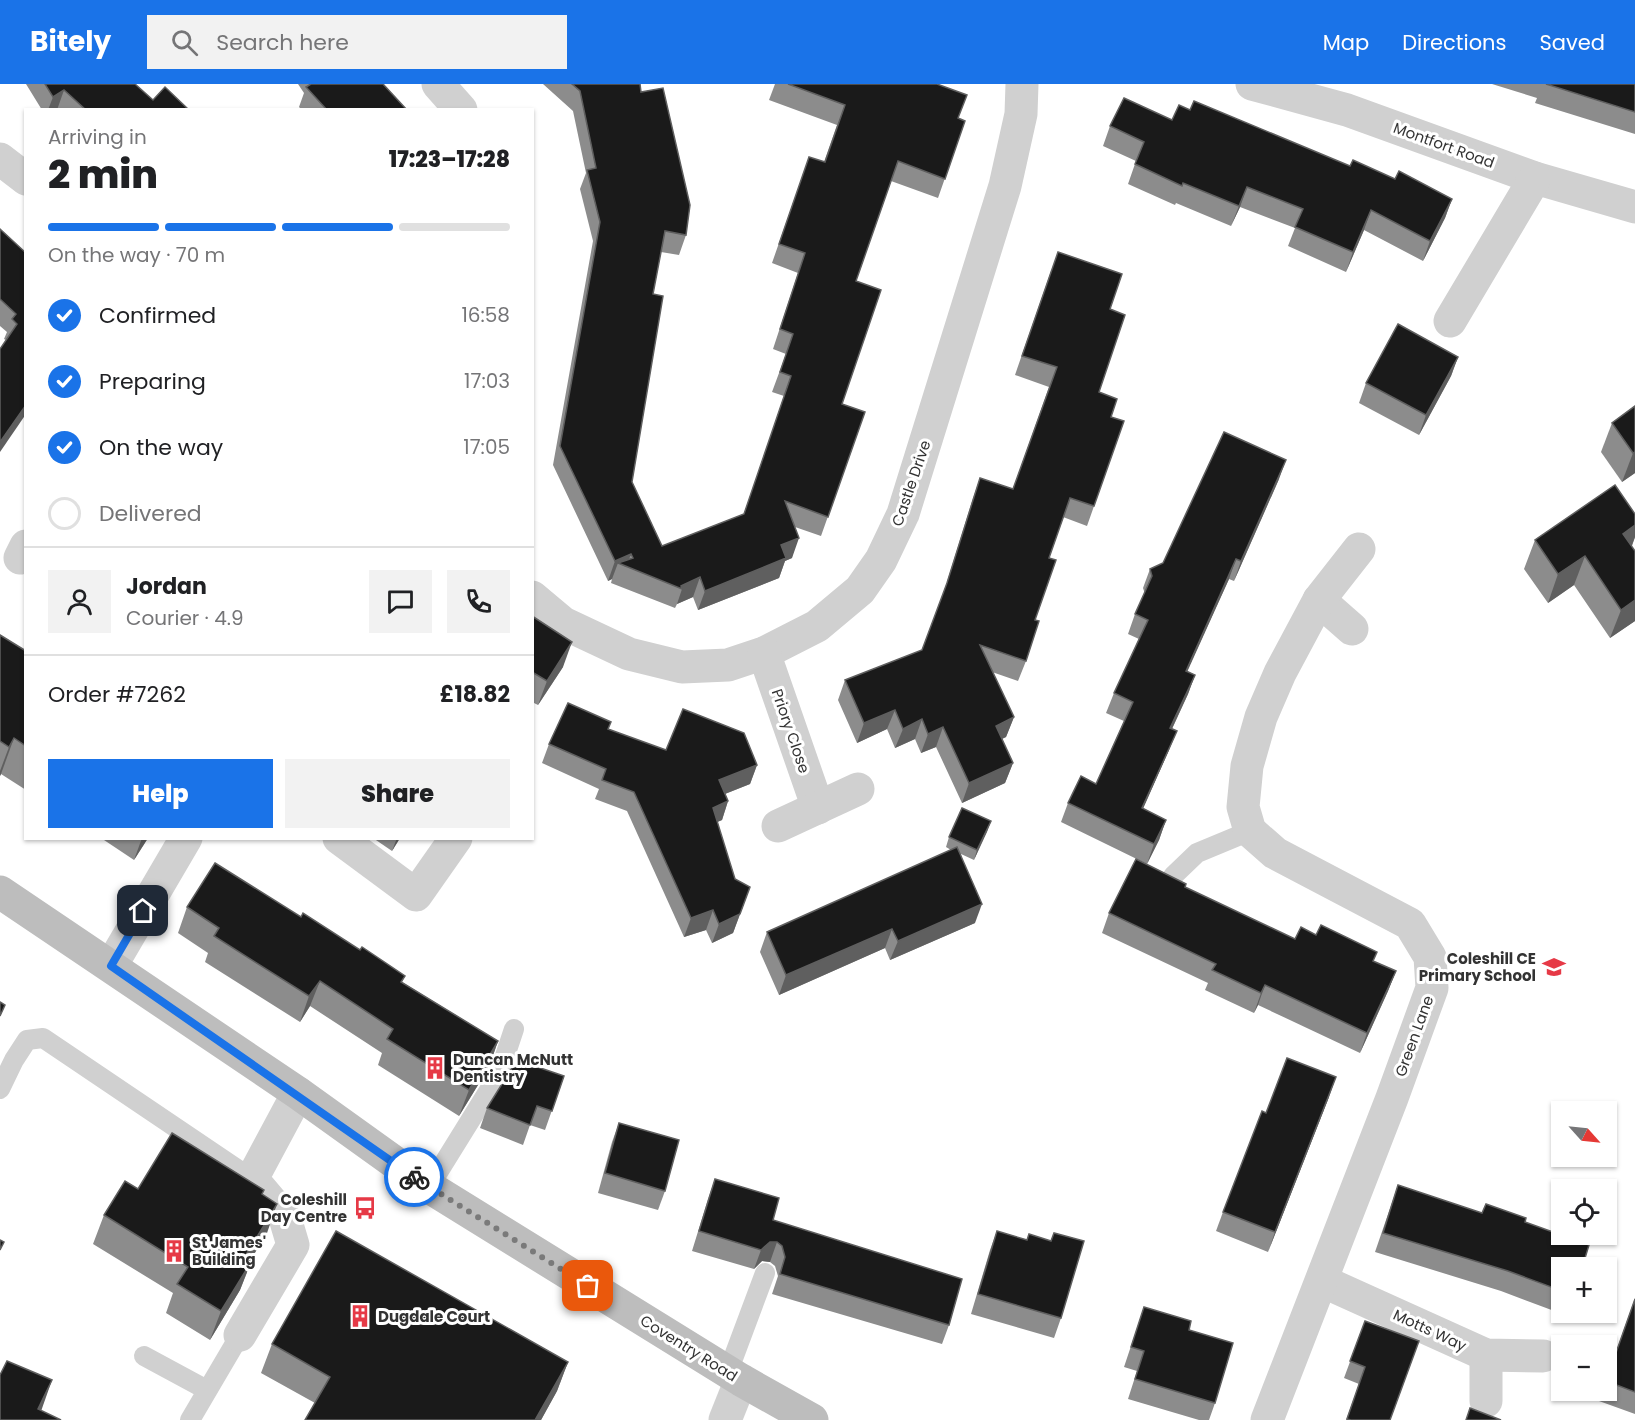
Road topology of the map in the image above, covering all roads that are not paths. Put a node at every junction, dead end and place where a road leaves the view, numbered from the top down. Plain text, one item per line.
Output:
1 (438, 84) edge
2 (1022, 84) edge
3 (1252, 84) edge
4 (459, 108) edge
5 (0, 159) edge
6 (24, 177) edge
7 (1535, 178) junction
8 (1635, 207) edge
9 (1450, 321) dead end
10 (1359, 549) dead end
11 (534, 599) edge
12 (1319, 600) junction
13 (1352, 629) dead end
14 (764, 653) junction
15 (858, 789) dead end
16 (818, 808) junction
17 (778, 826) dead end
18 (1250, 831) junction
19 (185, 840) edge
20 (342, 840) edge
21 (455, 840) edge
22 (1173, 876) edge
23 (0, 892) edge
24 (111, 966) junction
25 (514, 1029) dead end
26 (0, 1089) edge
27 (298, 1094) junction
28 (252, 1179) junction
29 (429, 1187) junction
30 (765, 1273) dead end
31 (1322, 1281) junction
32 (240, 1335) joint
33 (1486, 1355) junction
34 (144, 1356) dead end
35 (1544, 1356) dead end
36 (734, 1376) junction
37 (207, 1390) junction
38 (1486, 1401) dead end
39 (190, 1420) edge
40 (725, 1420) edge
41 (812, 1420) edge
42 (1267, 1420) edge

1 - 4 street
2 - 14 street, Castle Drive
3 - 7 street, Montfort Road
5 - 6 street
7 - 8 street, Montfort Road
7 - 9 street
10 - 12 street
11 - 14 street, Castle Drive
12 - 13 street
12 - 18 street
14 - 16 street, Priory Close
15 - 16 street
16 - 17 street
18 - 22 lane
18 - 31 street, Green Lane
19 - 24 street
20 - 21 street
23 - 24 main road, Coventry Road
24 - 27 main road, Coventry Road
25 - 29 lane
26 - 28 lane
27 - 28 street
27 - 29 main road, Coventry Road
28 - 32 street
29 - 36 main road, Coventry Road
30 - 36 lane
31 - 33 street, Motts Way
31 - 42 street, Green Lane
32 - 37 lane
33 - 35 street, Motts Way
33 - 38 street
34 - 37 lane
36 - 40 street
36 - 41 main road, Coventry Road
37 - 39 lane

